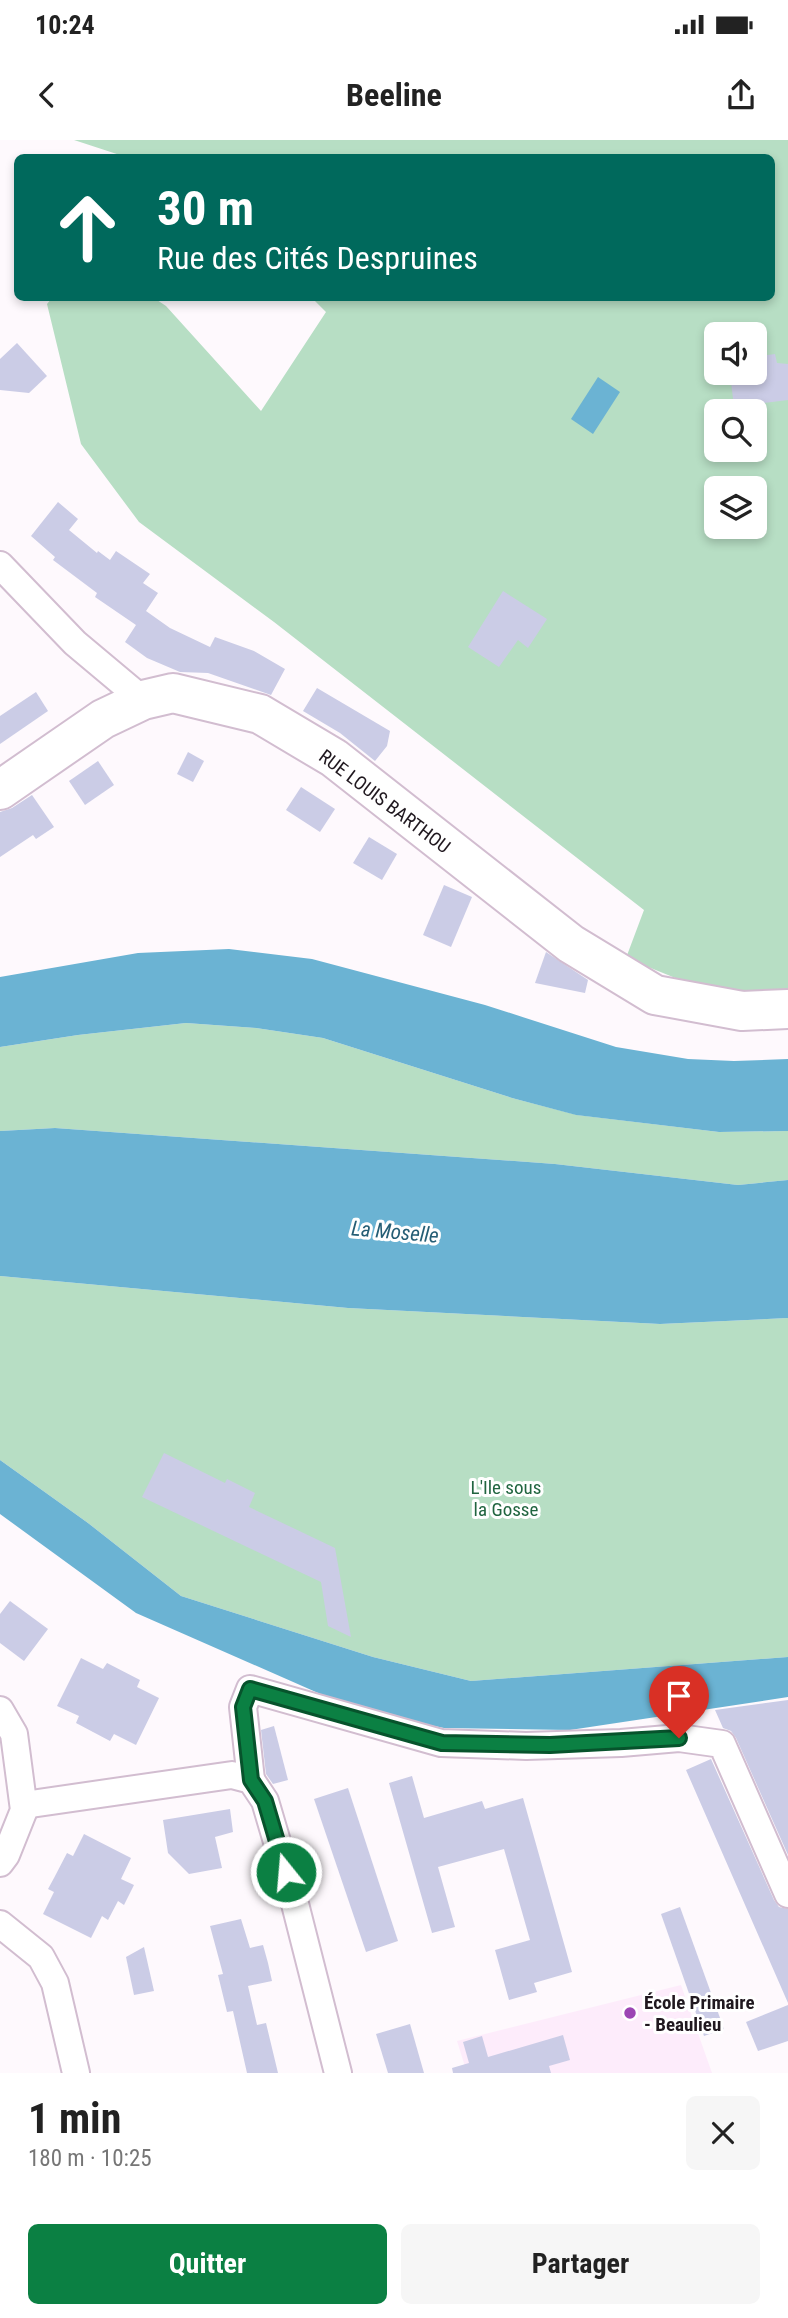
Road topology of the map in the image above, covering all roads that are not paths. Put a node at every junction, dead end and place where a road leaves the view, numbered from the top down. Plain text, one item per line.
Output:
1 (0, 565) edge
2 (143, 700) junction
3 (0, 790) edge
4 (788, 1009) edge
5 (0, 1710) edge
6 (251, 1780) junction
7 (24, 1805) junction
8 (0, 1863) edge
9 (788, 1894) edge
10 (0, 1924) edge
11 (76, 2073) edge
12 (338, 2073) edge

1 - 2 street
2 - 3 main road, RUE LOUIS BARTHOU
2 - 4 main road, RUE LOUIS BARTHOU
5 - 7 street
6 - 7 street
6 - 9 street
6 - 12 street
7 - 8 street
10 - 11 street

